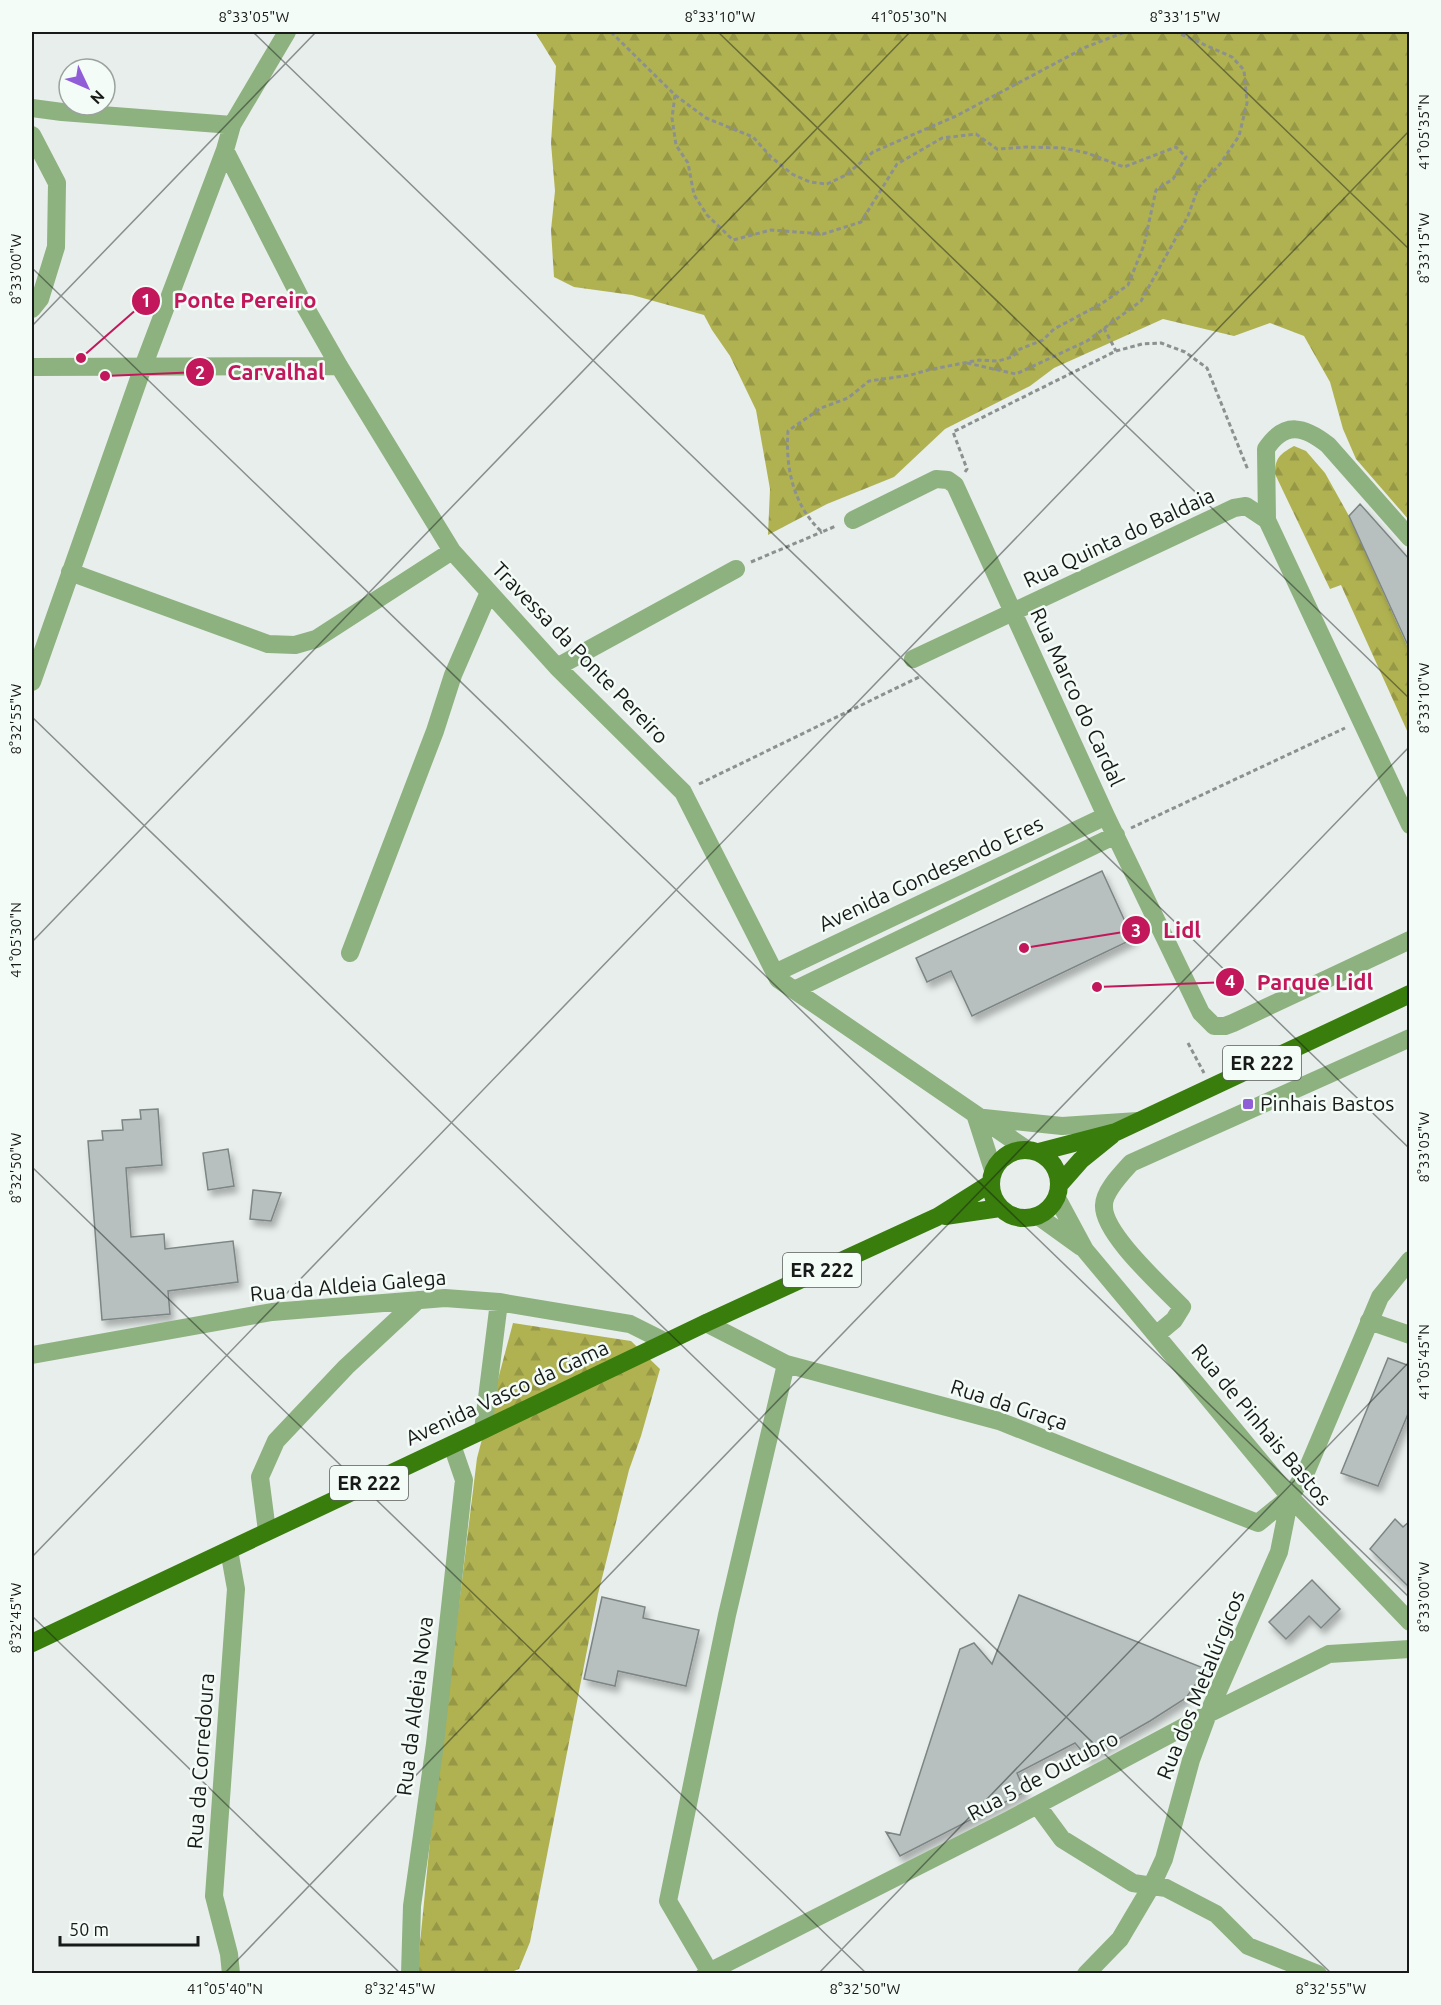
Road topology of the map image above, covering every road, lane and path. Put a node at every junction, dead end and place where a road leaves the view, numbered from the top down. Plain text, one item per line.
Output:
1 (287, 32) edge
2 (611, 32) edge
3 (1125, 32) edge
4 (1170, 32) edge
5 (675, 95) junction
6 (32, 108) edge
7 (232, 125) junction
8 (32, 135) edge
9 (225, 150) junction
10 (32, 309) edge
11 (1104, 328) junction
12 (1116, 351) junction
13 (965, 363) junction
14 (339, 366) junction
15 (32, 367) edge
16 (143, 367) junction
17 (1250, 476) dead end
18 (955, 485) junction
19 (853, 520) joint
20 (1267, 520) junction
21 (822, 532) junction
22 (1410, 538) edge
23 (452, 551) junction
24 (736, 569) joint
25 (70, 572) junction
26 (489, 592) junction
27 (1013, 612) junction
28 (913, 659) dead end
29 (557, 667) junction
30 (925, 674) dead end
31 (32, 682) edge
32 (1361, 721) junction
33 (684, 792) junction
34 (1106, 816) junction
35 (1410, 825) edge
36 (1116, 835) junction
37 (1410, 939) edge
38 (350, 952) dead end
39 (775, 973) junction
40 (794, 990) junction
41 (1410, 994) edge
42 (1410, 1038) edge
43 (1188, 1043) dead end
44 (1211, 1087) junction
45 (976, 1117) junction
46 (1140, 1120) junction
47 (1116, 1132) junction
48 (1032, 1151) junction
49 (992, 1177) junction
50 (1058, 1191) junction
51 (1000, 1208) junction
52 (1038, 1216) junction
53 (937, 1217) junction
54 (1085, 1250) junction
55 (1410, 1260) edge
56 (418, 1300) junction
57 (499, 1302) junction
58 (1369, 1321) junction
59 (706, 1323) junction
60 (1156, 1335) junction
61 (1410, 1335) edge
62 (666, 1342) junction
63 (32, 1355) edge
64 (786, 1364) junction
65 (483, 1430) junction
66 (452, 1445) junction
67 (1290, 1497) junction
68 (267, 1532) junction
69 (229, 1550) junction
70 (1410, 1622) edge
71 (32, 1643) edge
72 (1410, 1649) edge
73 (1208, 1714) junction
74 (1037, 1805) junction
75 (1152, 1885) junction
76 (707, 1972) edge
77 (231, 1974) edge
78 (410, 1974) edge
79 (1086, 1974) edge
80 (1318, 1974) edge

1 - 7 street
2 - 5 path
3 - 5 path
4 - 11 path
5 - 13 path
6 - 7 street
7 - 9 street
8 - 10 street
9 - 14 street, Travessa da Ponte Pereiro
9 - 16 street
11 - 12 path
11 - 13 path
12 - 17 path
12 - 18 path
13 - 21 path
14 - 16 street
14 - 23 street, Travessa da Ponte Pereiro
15 - 16 street
16 - 25 street
18 - 19 street
18 - 27 street, Rua Marco do Cardal
19 - 21 path
20 - 22 street
20 - 27 street, Rua Quinta do Baldaia
20 - 32 street
21 - 24 path
23 - 25 street
23 - 26 street, Travessa da Ponte Pereiro
24 - 29 street
25 - 31 street
26 - 29 street, Travessa da Ponte Pereiro
26 - 38 street
27 - 28 street, Rua Quinta do Baldaia
27 - 34 street, Rua Marco do Cardal
29 - 33 street, Travessa da Ponte Pereiro
30 - 33 path
32 - 35 street
32 - 36 path
33 - 39 street, Travessa da Ponte Pereiro
34 - 36 street, Rua Marco do Cardal
34 - 39 street, Avenida Gondesendo Eres
36 - 37 street, Rua Marco do Cardal
36 - 40 street, Avenida Gondesendo Eres
39 - 40 street, Travessa da Ponte Pereiro
40 - 45 street, Travessa da Ponte Pereiro
41 - 44 main road, Avenida Vasco da Gama / ER 222
42 - 60 street
43 - 44 path
44 - 46 main road, Avenida Vasco da Gama / ER 222
45 - 46 street
45 - 48 street, Travessa da Ponte Pereiro
45 - 49 street
46 - 47 main road, Avenida Vasco da Gama / ER 222
47 - 48 main road, Avenida Vasco da Gama / ER 222
47 - 50 main road, Avenida Vasco da Gama / ER 222
48 - 49 main road, Avenida Vasco da Gama / ER 222
48 - 50 main road
49 - 51 main road
49 - 53 main road, Avenida Vasco da Gama / ER 222
50 - 52 main road, Avenida Vasco da Gama / ER 222
50 - 54 street, Rua de Pinhais Bastos
51 - 52 main road, Avenida Vasco da Gama / ER 222
51 - 53 main road, Avenida Vasco da Gama / ER 222
52 - 54 street, Rua de Pinhais Bastos
53 - 59 main road, Avenida Vasco da Gama / ER 222
54 - 60 street, Rua de Pinhais Bastos
55 - 58 street
56 - 57 street, Rua da Aldeia Galega
56 - 63 street, Rua da Aldeia Galega
56 - 68 street
57 - 62 street, Rua da Aldeia Galega
57 - 65 street
58 - 61 street
58 - 67 street
59 - 62 main road, Avenida Vasco da Gama / ER 222
59 - 64 street, Rua da Graça
60 - 67 street, Rua de Pinhais Bastos
62 - 65 main road, Avenida Vasco da Gama / ER 222
64 - 67 street, Rua da Graça
64 - 76 street
65 - 66 main road, Avenida Vasco da Gama / ER 222
66 - 68 main road, Avenida Vasco da Gama / ER 222
66 - 78 street, Rua da Aldeia Nova
67 - 70 street, Rua de Pinhais Bastos
67 - 73 street, Rua dos Metalúrgicos
68 - 69 main road, Avenida Vasco da Gama / ER 222
69 - 71 main road, Avenida Vasco da Gama / ER 222
69 - 77 street, Rua da Corredoura
72 - 73 street, Rua 5 de Outubro
73 - 74 street, Rua 5 de Outubro
73 - 75 street, Rua dos Metalúrgicos
74 - 75 street
74 - 76 street, Rua 5 de Outubro
75 - 79 street, Rua dos Metalúrgicos
75 - 80 street

